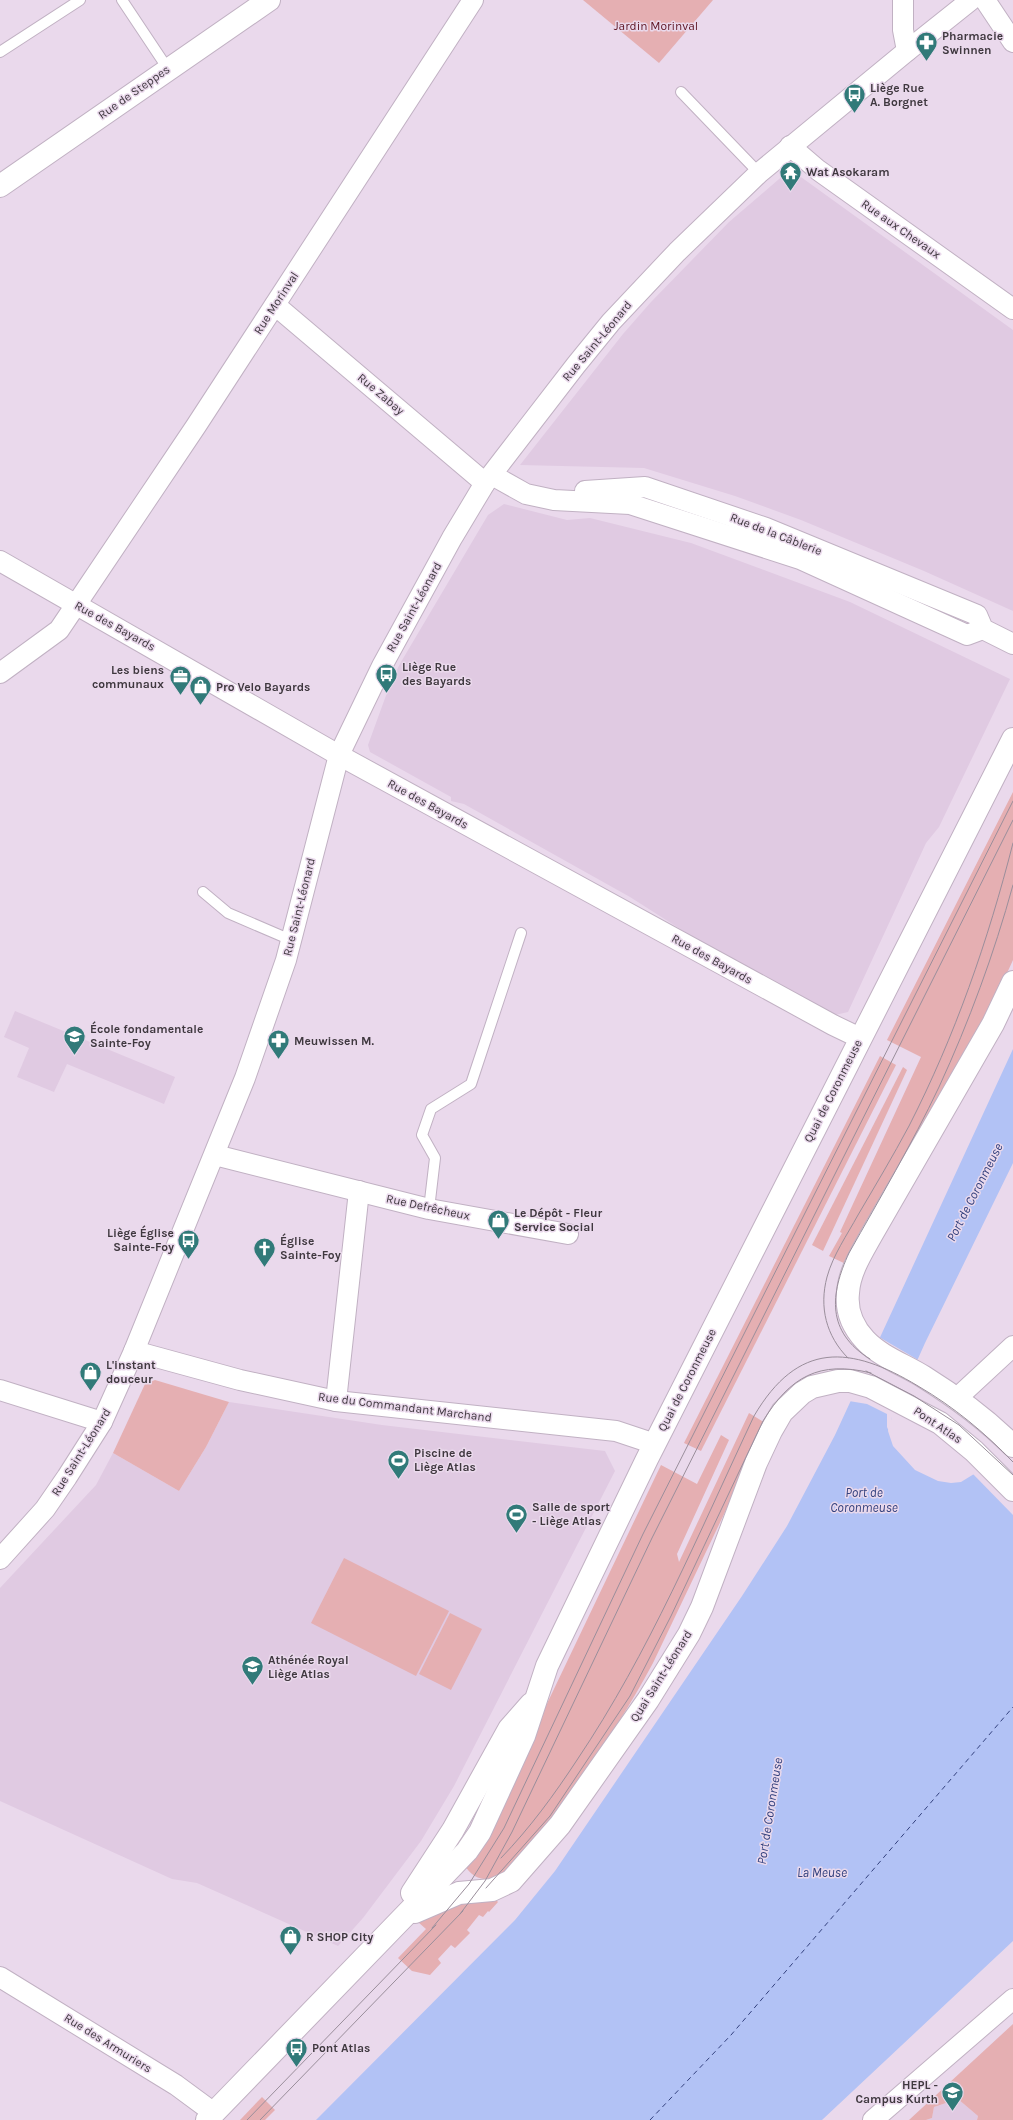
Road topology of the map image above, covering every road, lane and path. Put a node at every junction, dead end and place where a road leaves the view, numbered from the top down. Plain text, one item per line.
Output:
1 (80, 0) edge
2 (122, 0) edge
3 (270, 0) edge
4 (473, 0) edge
5 (903, 0) edge
6 (971, 0) edge
7 (985, 0) edge
8 (1013, 42) edge
9 (907, 51) junction
10 (0, 52) edge
11 (168, 69) junction
12 (681, 92) dead end
13 (790, 146) junction
14 (759, 172) junction
15 (0, 186) edge
16 (275, 305) junction
17 (1013, 309) edge
18 (489, 479) junction
19 (0, 561) edge
20 (75, 604) junction
21 (1013, 644) edge
22 (0, 673) edge
23 (1013, 739) edge
24 (339, 755) junction
25 (203, 892) dead end
26 (521, 933) dead end
27 (291, 940) junction
28 (1013, 982) edge
29 (860, 1038) junction
30 (215, 1155) junction
31 (359, 1191) junction
32 (429, 1209) junction
33 (568, 1234) dead end
34 (1013, 1346) edge
35 (134, 1351) junction
36 (850, 1381) joint
37 (0, 1390) edge
38 (957, 1398) junction
39 (336, 1401) junction
40 (102, 1422) junction
41 (655, 1444) junction
42 (1013, 1446) edge
43 (1013, 1490) edge
44 (0, 1559) edge
45 (537, 1697) junction
46 (472, 1796) junction
47 (454, 1864) junction
48 (478, 1892) junction
49 (404, 1916) junction
50 (384, 1937) junction
51 (0, 1976) edge
52 (1013, 1999) edge
53 (211, 2116) edge
54 (874, 2120) edge

1 - 10 lane
2 - 11 lane
3 - 11 street, Rue de Steppes
4 - 16 street, Rue Morinval
5 - 9 street
6 - 9 street, Rue Saint-Léonard
7 - 8 street
9 - 13 street, Rue Saint-Léonard
11 - 15 street, Rue de Steppes
12 - 14 lane
13 - 14 street, Rue Saint-Léonard
13 - 17 street, Rue aux Chevaux
14 - 18 street, Rue Saint-Léonard
16 - 18 street, Rue Zabay
16 - 20 street, Rue Morinval
18 - 21 street, Rue de la Câblerie
18 - 24 street, Rue Saint-Léonard
19 - 20 street, Rue des Bayards
20 - 22 street, Rue Morinval
20 - 24 street, Rue des Bayards
23 - 29 street, Quai de Coronmeuse
24 - 27 street, Rue Saint-Léonard
24 - 29 street, Rue des Bayards
25 - 27 lane
26 - 32 lane
27 - 30 street, Rue Saint-Léonard
28 - 38 street
29 - 41 street, Quai de Coronmeuse
30 - 31 street, Rue Defrêcheux
30 - 35 street, Rue Saint-Léonard
31 - 32 street, Rue Defrêcheux
31 - 39 street
32 - 33 street, Rue Defrêcheux
34 - 38 street
35 - 39 street, Rue du Commandant Marchand
35 - 40 street, Rue Saint-Léonard
36 - 43 street, Pont Atlas
36 - 48 street, Quai Saint-Léonard
37 - 40 street
38 - 42 street
39 - 41 street, Rue du Commandant Marchand
40 - 44 street, Rue Saint-Léonard
41 - 45 street, Quai Saint-Léonard
45 - 46 street, Quai Saint-Léonard
45 - 47 street, Quai Saint-Léonard
46 - 47 street
46 - 50 street, Quai Saint-Léonard
47 - 48 street
47 - 49 street, Quai Saint-Léonard
48 - 49 street, Quai Saint-Léonard
49 - 50 street, Quai Saint-Léonard
50 - 53 street, Quai Saint-Léonard
51 - 53 street, Rue des Armuriers
52 - 54 street

